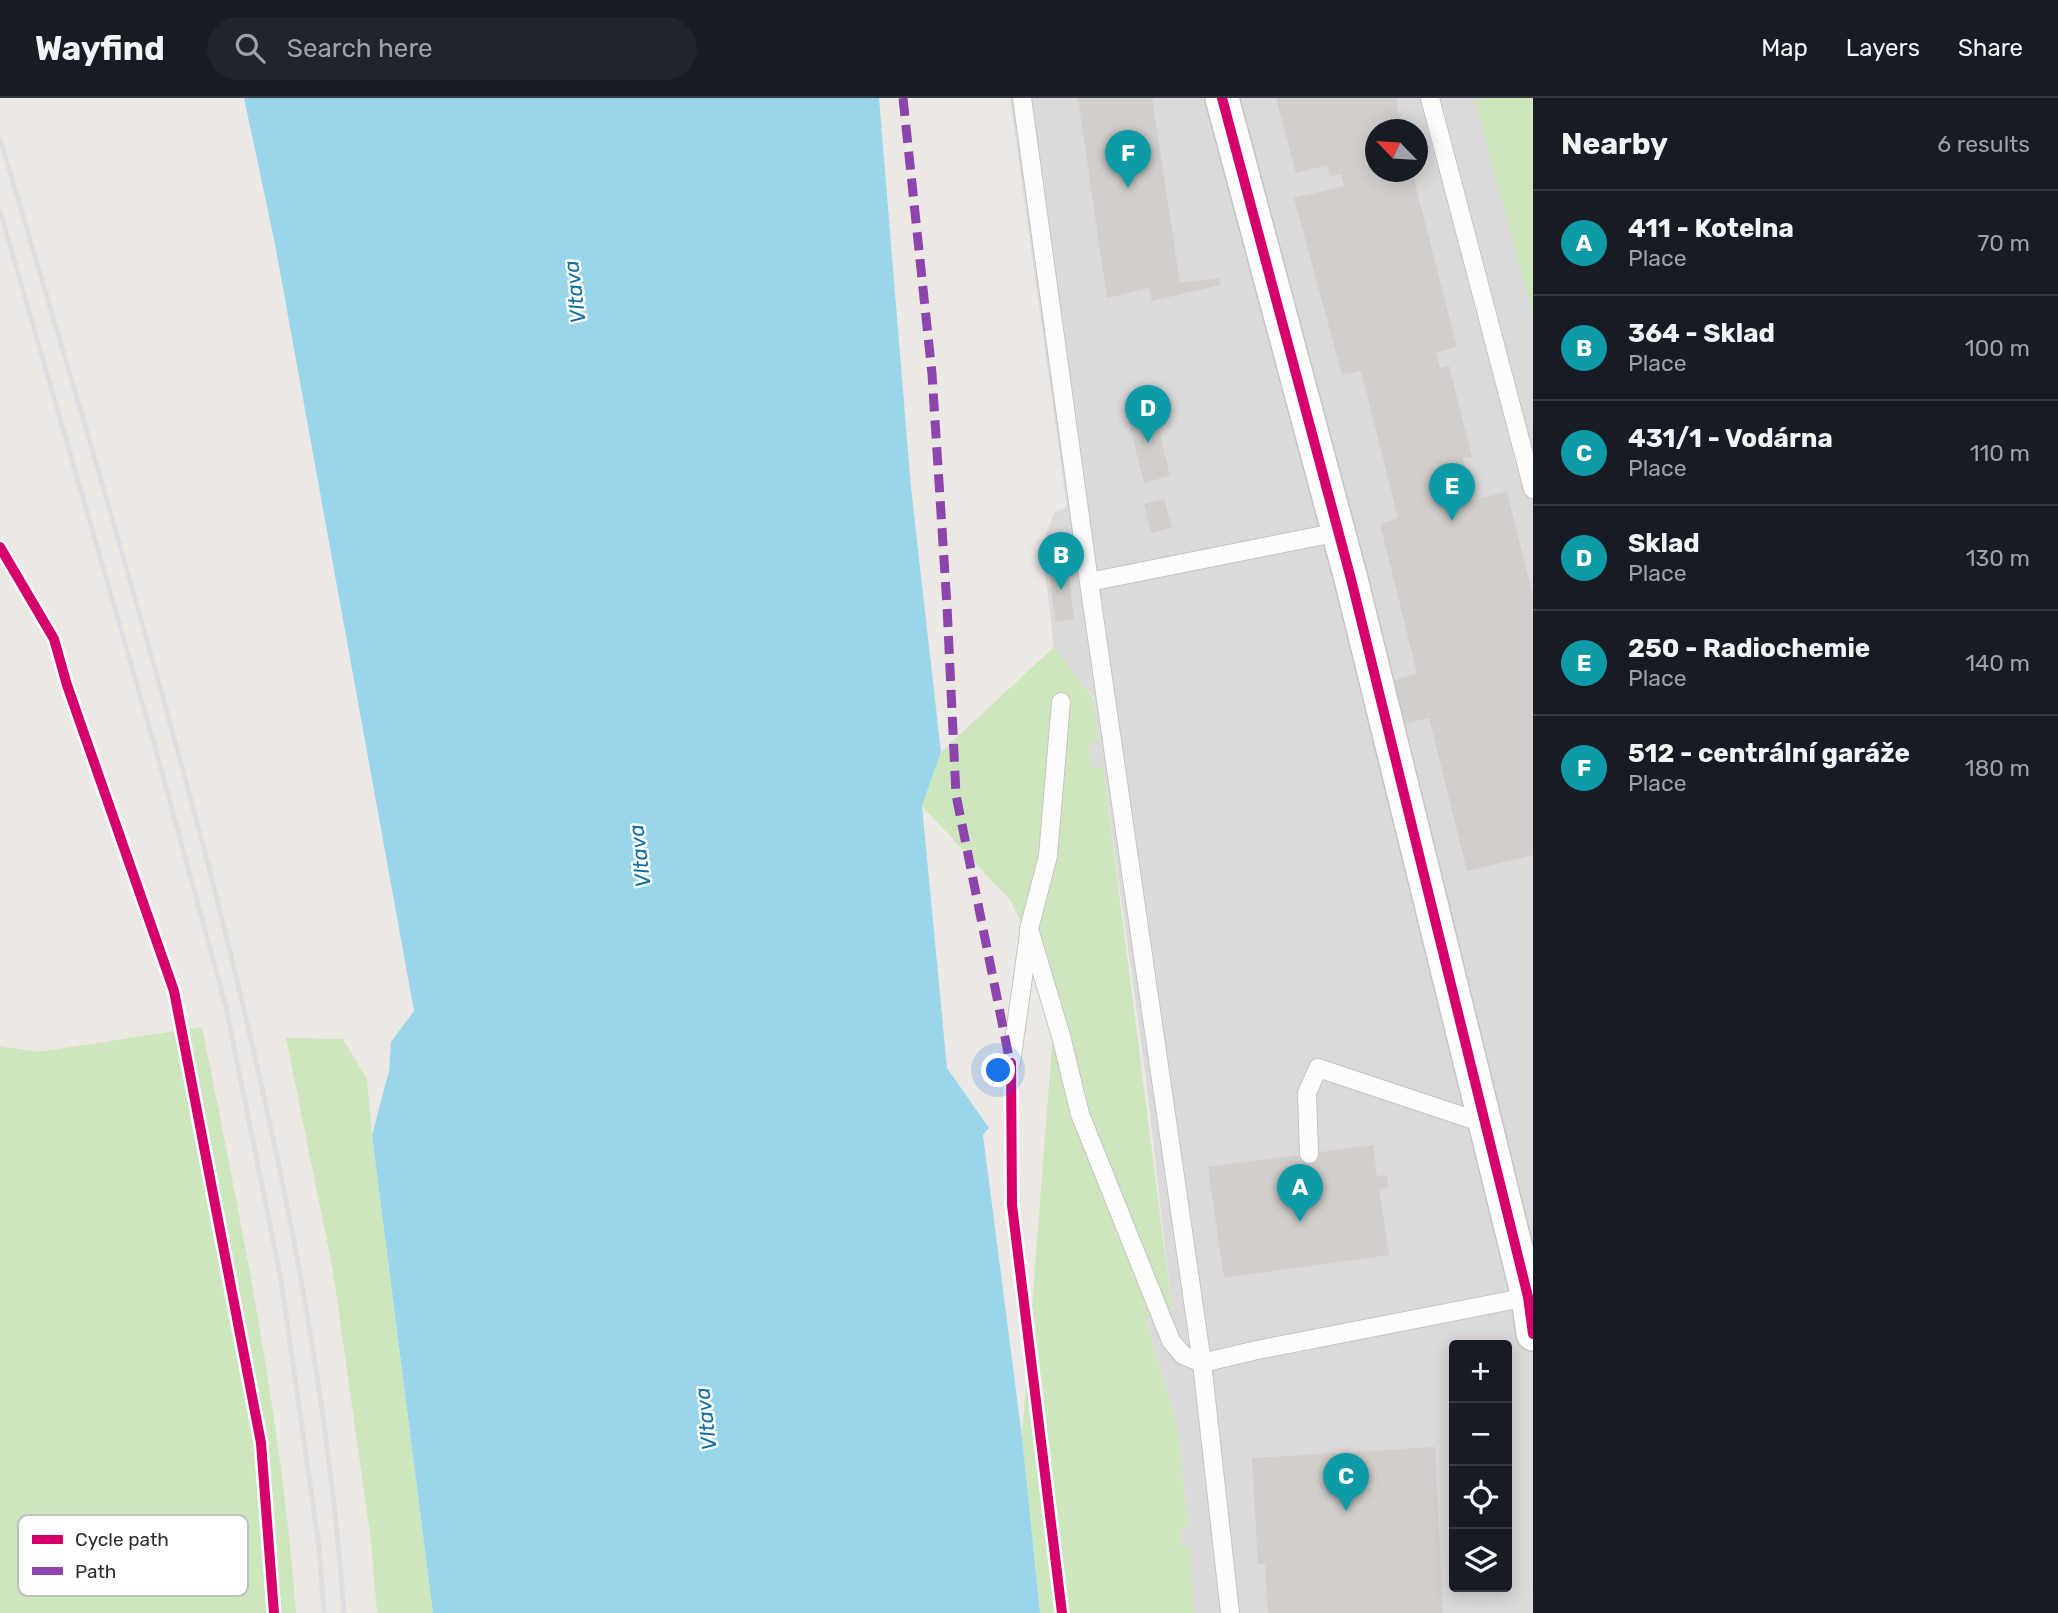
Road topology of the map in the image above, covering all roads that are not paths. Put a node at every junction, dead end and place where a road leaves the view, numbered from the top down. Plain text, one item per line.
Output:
1 (1022, 98) edge
2 (1222, 98) edge
3 (1430, 98) edge
4 (1533, 489) edge
5 (1339, 531) junction
6 (1089, 582) junction
7 (1061, 702) dead end
8 (1029, 929) junction
9 (1011, 1063) dead end
10 (1486, 1124) junction
11 (1309, 1154) dead end
12 (1531, 1290) edge
13 (1533, 1334) edge
14 (1202, 1363) junction
15 (1230, 1613) edge

1 - 6 lane
2 - 5 street
3 - 4 lane
5 - 6 lane
5 - 10 street
6 - 14 lane
7 - 8 lane
8 - 9 lane
8 - 14 lane
10 - 11 lane
10 - 12 street
12 - 13 street
12 - 14 lane
14 - 15 lane

